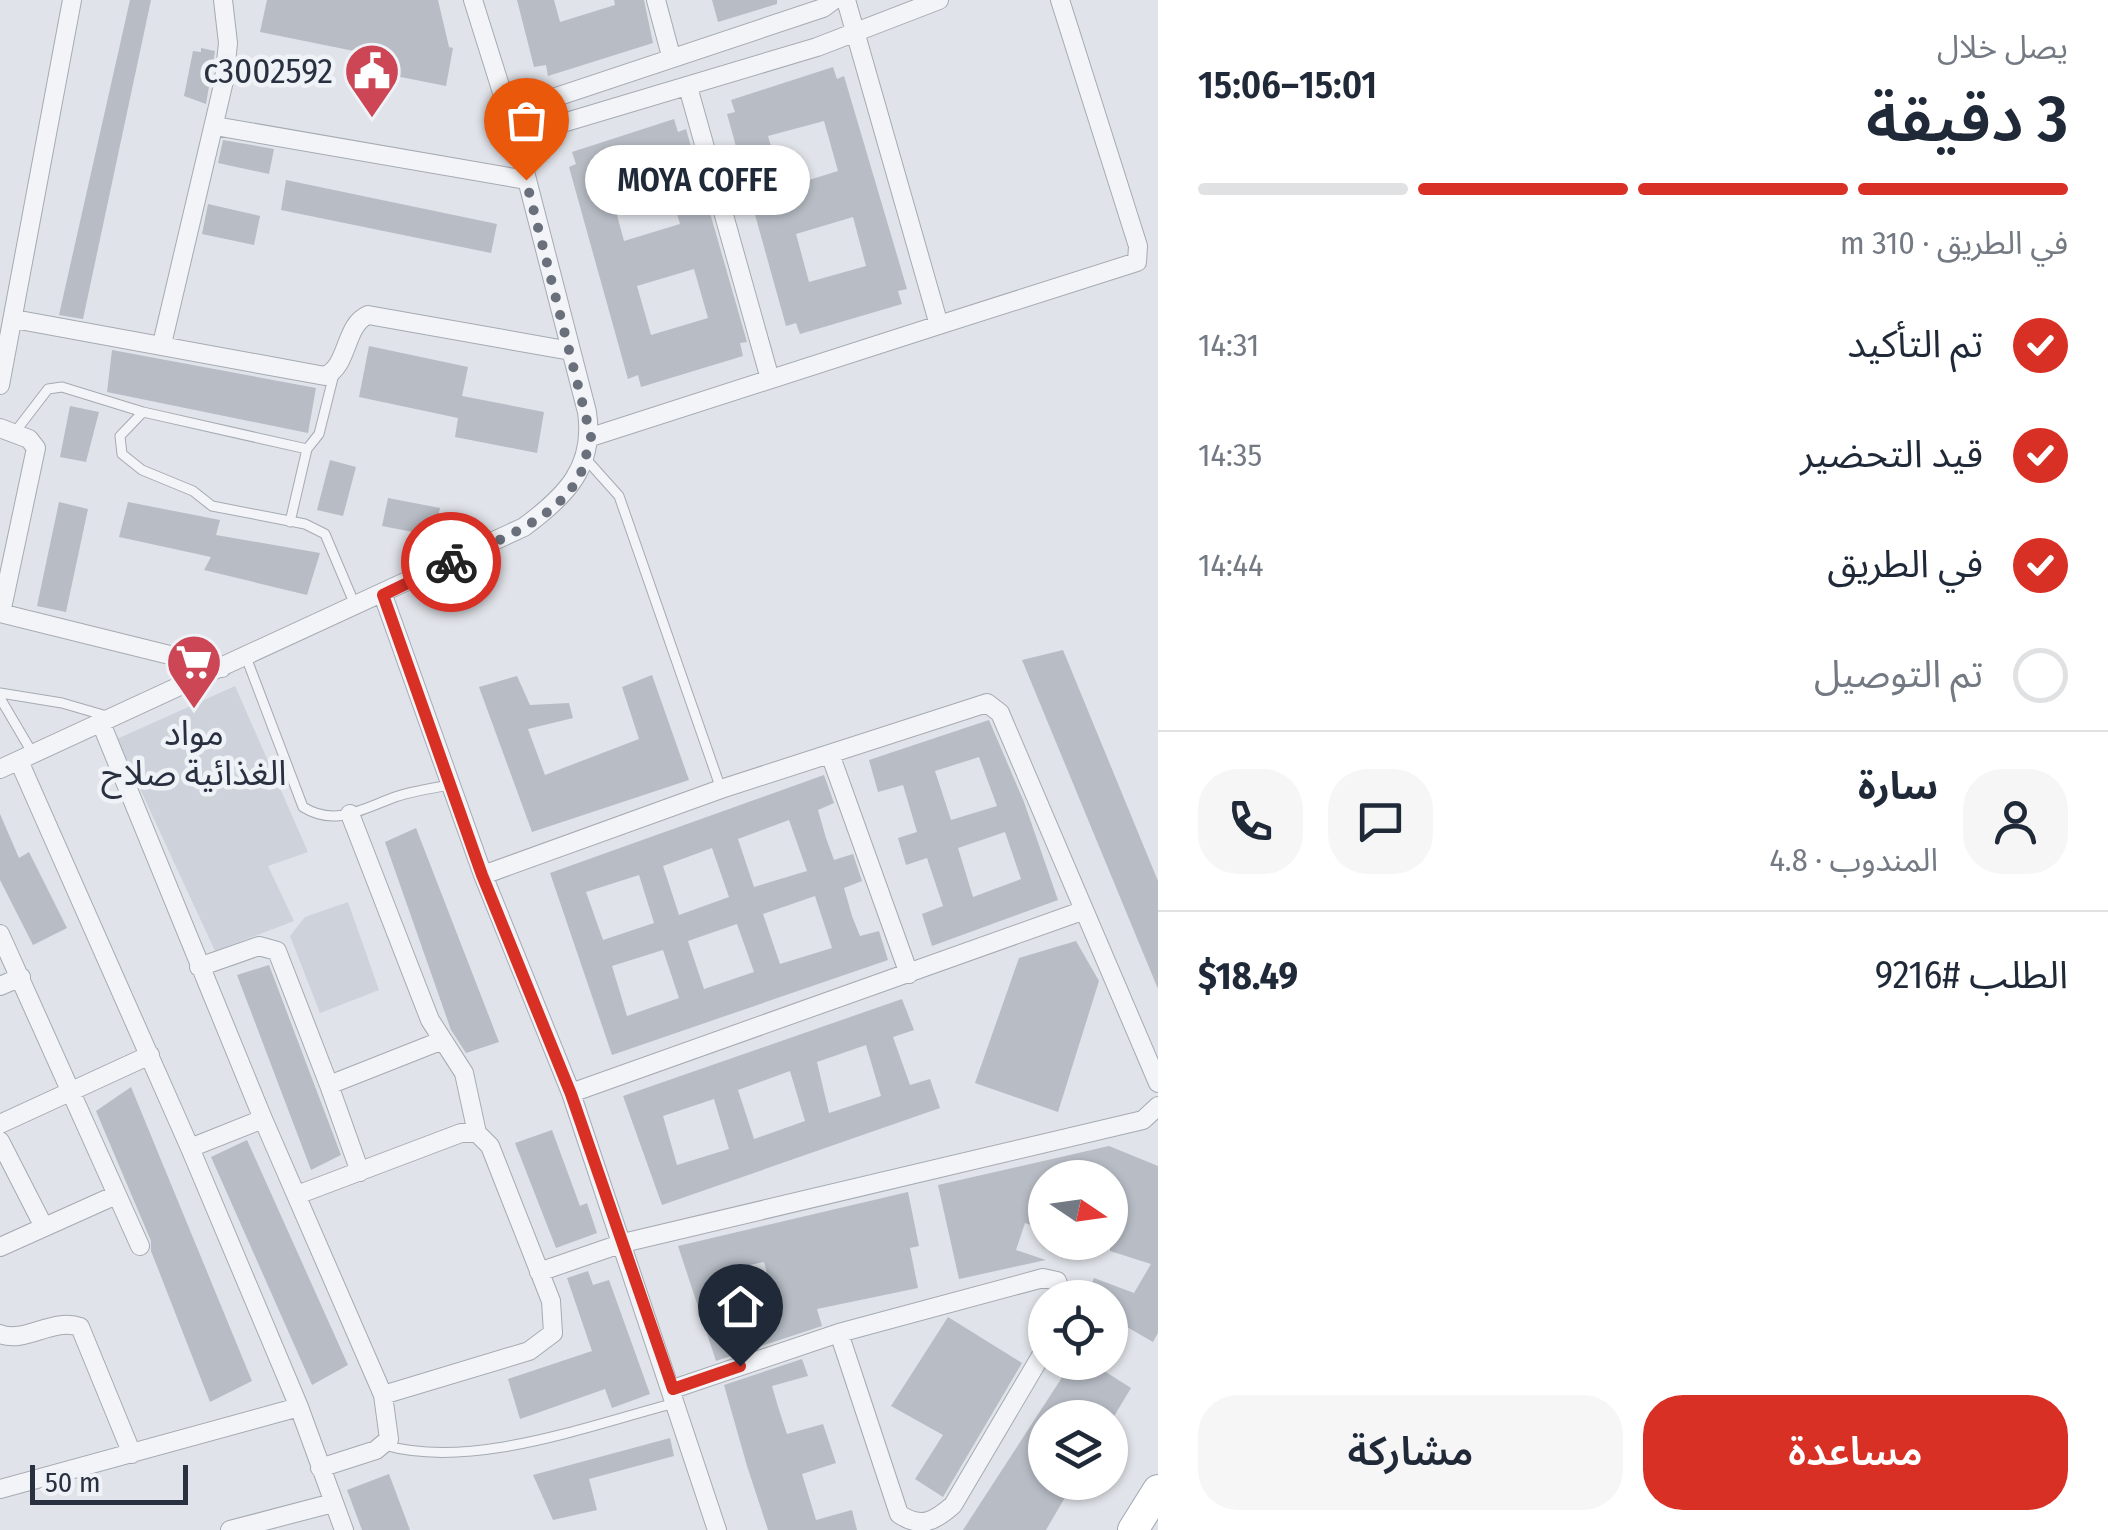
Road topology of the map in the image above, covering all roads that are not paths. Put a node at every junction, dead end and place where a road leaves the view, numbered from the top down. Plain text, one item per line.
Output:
1 (72, 0) edge
2 (223, 0) edge
3 (473, 0) edge
4 (656, 0) edge
5 (834, 0) edge
6 (846, 0) edge
7 (939, 0) edge
8 (1060, 0) edge
9 (854, 30) junction
10 (670, 56) junction
11 (688, 87) junction
12 (508, 113) junction
13 (215, 126) junction
14 (516, 137) junction
15 (526, 180) junction
16 (14, 319) junction
17 (939, 325) junction
18 (162, 344) junction
19 (571, 351) junction
20 (335, 370) junction
21 (770, 379) junction
22 (0, 385) edge
23 (143, 412) junction
24 (7, 431) edge
25 (591, 437) junction
26 (306, 449) junction
27 (585, 458) junction
28 (290, 522) junction
29 (383, 595) junction
30 (356, 608) junction
31 (0, 613) edge
32 (246, 657) junction
33 (222, 668) junction
34 (1, 702) edge
35 (106, 721) junction
36 (830, 754) junction
37 (26, 757) junction
38 (0, 769) edge
39 (450, 784) junction
40 (721, 789) junction
41 (350, 814) junction
42 (482, 875) junction
43 (1082, 911) junction
44 (0, 934) edge
45 (199, 967) junction
46 (909, 974) junction
47 (21, 977) junction
48 (0, 986) edge
49 (443, 1040) junction
50 (150, 1055) junction
51 (1158, 1083) edge
52 (329, 1085) junction
53 (71, 1092) junction
54 (571, 1094) junction
55 (1158, 1106) edge
56 (263, 1119) junction
57 (0, 1124) edge
58 (477, 1133) junction
59 (0, 1141) edge
60 (190, 1148) junction
61 (360, 1172) junction
62 (116, 1196) junction
63 (298, 1196) junction
64 (44, 1227) junction
65 (623, 1243) junction
66 (0, 1246) edge
67 (140, 1246) dead end
68 (539, 1272) junction
69 (1028, 1282) edge
70 (0, 1334) edge
71 (839, 1334) junction
72 (1028, 1378) edge
73 (383, 1395) junction
74 (675, 1396) junction
75 (298, 1407) junction
76 (384, 1444) junction
77 (132, 1454) junction
78 (320, 1468) junction
79 (0, 1489) edge
80 (1158, 1490) edge
81 (333, 1503) junction
82 (230, 1530) edge
83 (344, 1530) edge
84 (717, 1530) edge
85 (1133, 1530) edge

1 - 16 street
2 - 13 street
3 - 12 street
4 - 10 street
5 - 10 street
6 - 9 street
7 - 9 street
8 - 17 street
9 - 11 street
9 - 17 street
10 - 12 street
11 - 14 street
11 - 21 street
12 - 14 street
13 - 15 street
13 - 18 street
14 - 15 street
15 - 19 street
16 - 18 street
16 - 22 street
17 - 21 street
18 - 20 street
19 - 20 street
19 - 25 street
20 - 26 lane
21 - 25 street
23 - 24 lane
23 - 26 lane
23 - 28 lane
24 - 31 street
25 - 27 street
26 - 28 lane
27 - 29 street
27 - 40 lane
28 - 30 lane
29 - 30 street
29 - 39 street
30 - 32 street
31 - 33 street
32 - 33 street
32 - 41 lane
33 - 35 street
34 - 35 lane
34 - 37 lane
35 - 37 street
35 - 45 street
36 - 40 street
36 - 43 street
36 - 46 street
37 - 38 street
37 - 50 street
39 - 41 lane
39 - 42 street
40 - 42 street
41 - 49 street
42 - 54 street
43 - 46 street
43 - 51 street
44 - 47 street
45 - 52 street
45 - 56 street
46 - 54 street
47 - 48 street
47 - 53 street
49 - 52 street
49 - 58 street
50 - 53 street
50 - 60 street
52 - 61 street
53 - 57 street
53 - 62 street
54 - 65 street
55 - 65 street
56 - 60 street
56 - 63 street
58 - 61 street
58 - 68 street
59 - 64 street
60 - 75 street
61 - 63 street
62 - 64 street
62 - 67 street
63 - 73 street
64 - 66 street
65 - 68 street
65 - 74 street
68 - 73 street
69 - 71 street
70 - 77 street
71 - 72 street
71 - 74 street
73 - 76 street
74 - 76 lane
74 - 84 street
75 - 77 street
75 - 78 street
76 - 78 street
77 - 79 street
78 - 81 street
80 - 85 main road
81 - 82 street
81 - 83 street

